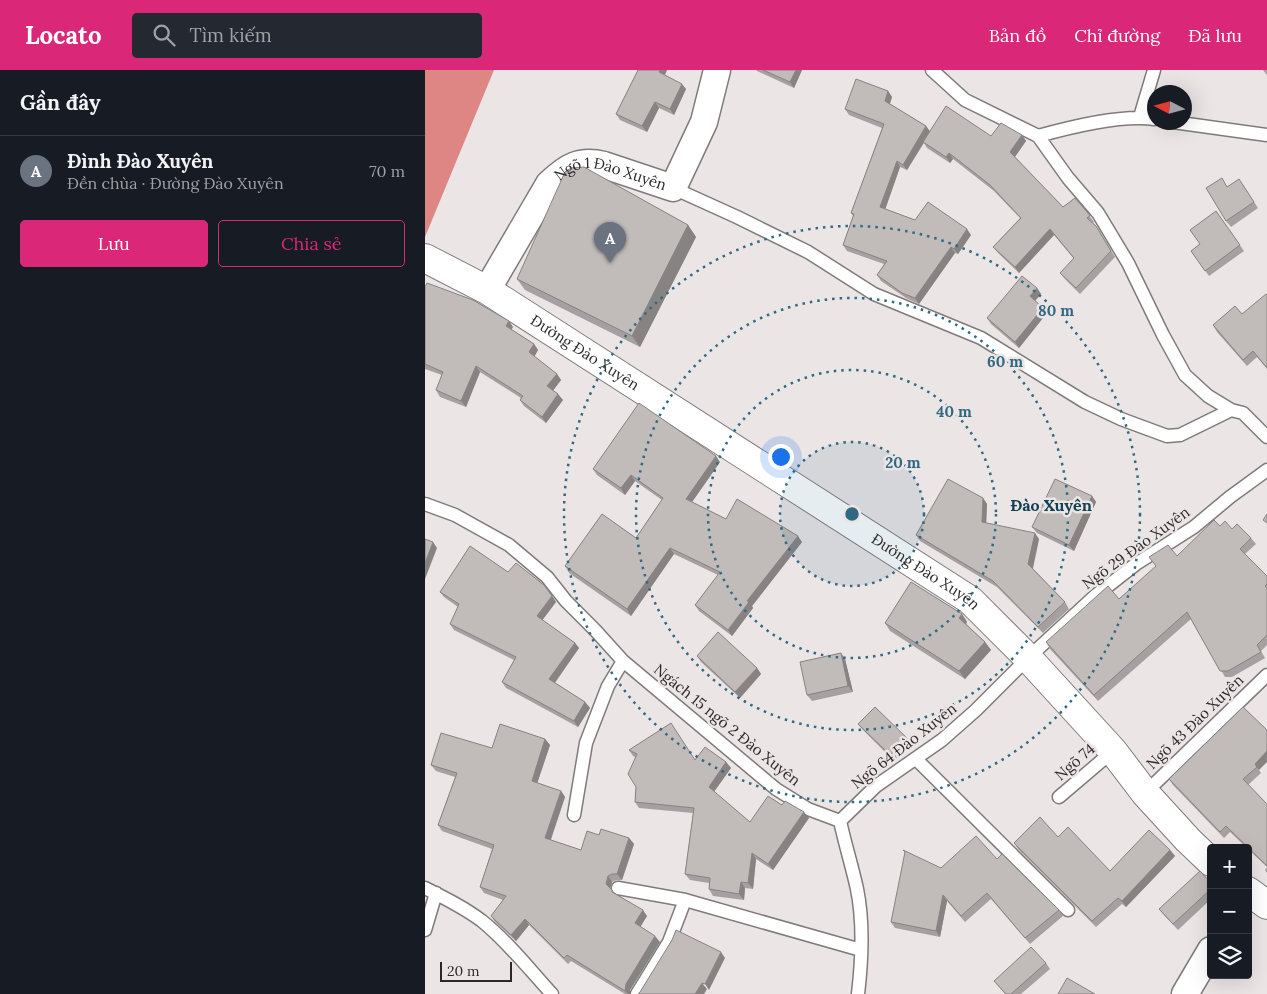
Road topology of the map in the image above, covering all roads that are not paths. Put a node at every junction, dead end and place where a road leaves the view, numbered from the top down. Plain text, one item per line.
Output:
1 (717, 70) edge
2 (931, 70) edge
3 (1154, 70) edge
4 (1140, 117) junction
5 (1147, 118) edge
6 (1192, 125) edge
7 (1267, 135) edge
8 (1038, 136) junction
9 (673, 188) junction
10 (426, 262) edge
11 (487, 290) junction
12 (1231, 410) junction
13 (1267, 437) edge
14 (1267, 470) edge
15 (425, 504) edge
16 (1028, 658) junction
17 (623, 661) junction
18 (1267, 676) edge
19 (1113, 751) junction
20 (916, 759) junction
21 (1145, 793) junction
22 (1059, 797) dead end
23 (574, 815) dead end
24 (840, 821) junction
25 (1207, 858) edge
26 (618, 888) dead end
27 (430, 891) edge
28 (1252, 895) edge
29 (685, 900) junction
30 (1267, 905) edge
31 (1068, 910) edge
32 (425, 930) edge
33 (861, 950) junction
34 (1207, 957) edge
35 (552, 994) edge
36 (637, 994) edge
37 (858, 994) edge
38 (1185, 994) edge

1 - 9 street, Ngõ 1 Đào Xuyên
2 - 8 lane
3 - 4 lane
4 - 5 lane
4 - 8 lane
6 - 7 lane
8 - 12 lane
9 - 11 street, Ngõ 1 Đào Xuyên
9 - 12 lane
10 - 11 street, Đường Đào Xuyên
11 - 16 street, Đường Đào Xuyên
12 - 13 lane
14 - 16 lane, Ngõ 29 Đào Xuyên
15 - 17 lane, Ngách 15 ngõ 2 Đào Xuyên
16 - 19 street, Đường Đào Xuyên
16 - 20 lane, Ngõ 64 Đào Xuyên
17 - 23 lane
17 - 24 lane, Ngách 15 ngõ 2 Đào Xuyên
18 - 21 lane, Ngõ 43 Đào Xuyên
19 - 21 street, Đường Đào Xuyên
19 - 22 lane, Ngõ 74
20 - 24 lane, Ngõ 64 Đào Xuyên
20 - 31 lane
21 - 25 street, Đường Đào Xuyên
24 - 33 lane
26 - 29 lane
27 - 32 lane
27 - 35 lane
28 - 30 street
29 - 33 lane
29 - 36 lane
33 - 37 lane
34 - 38 street

